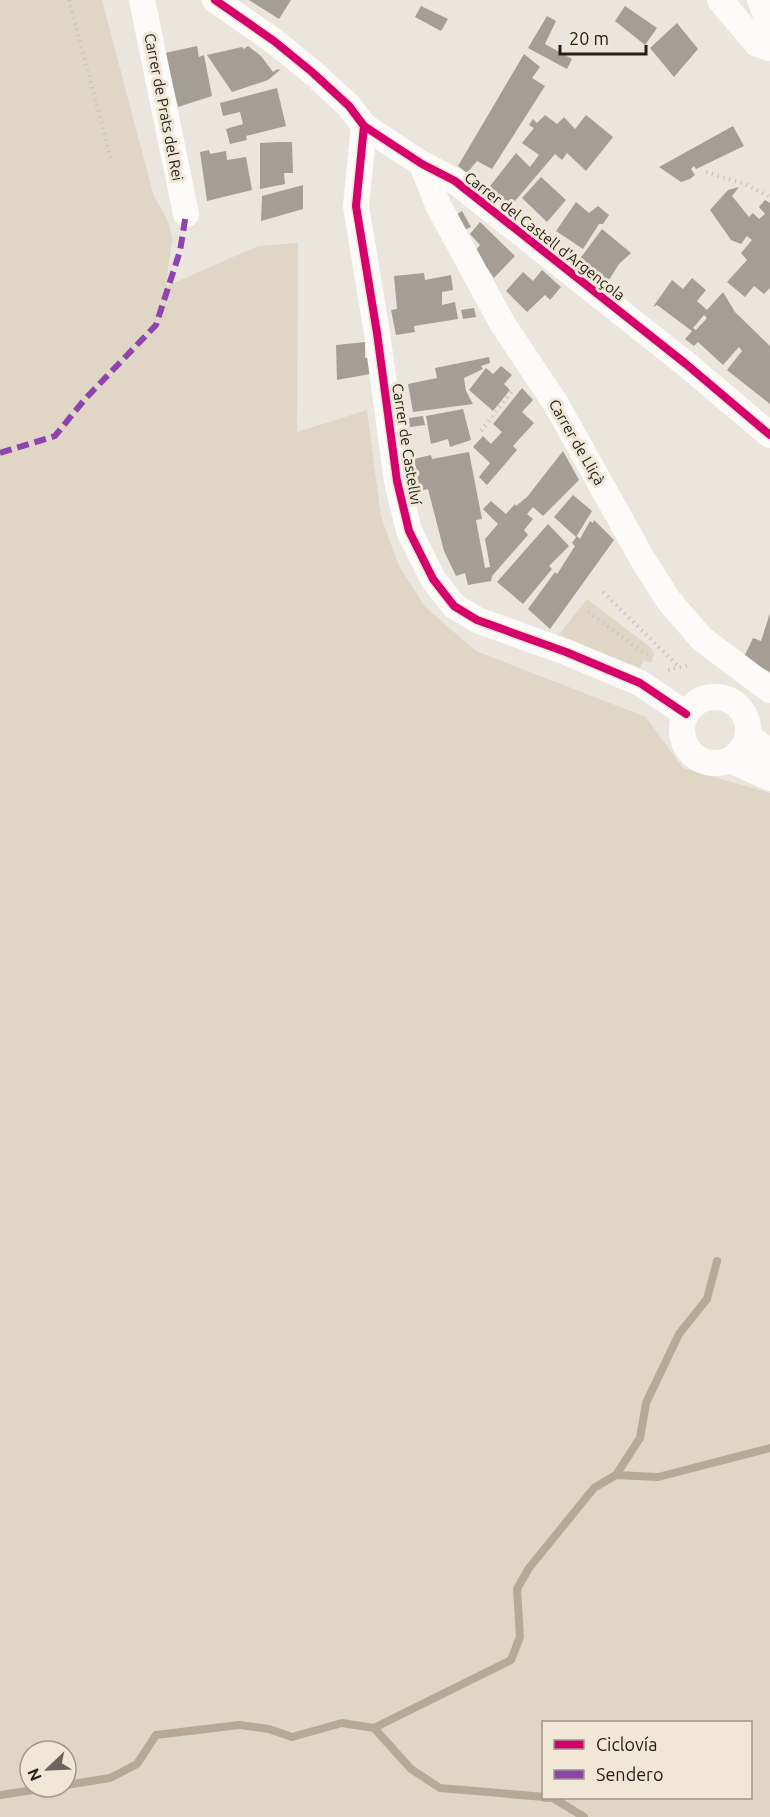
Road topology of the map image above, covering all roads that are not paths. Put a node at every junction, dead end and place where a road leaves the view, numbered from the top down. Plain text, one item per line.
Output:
1 (142, 0) edge
2 (215, 0) edge
3 (720, 0) edge
4 (760, 0) edge
5 (770, 25) edge
6 (770, 48) edge
7 (364, 126) junction
8 (422, 164) junction
9 (186, 214) dead end
10 (770, 435) edge
11 (770, 690) edge
12 (770, 696) edge
13 (686, 714) junction
14 (747, 726) junction
15 (770, 752) edge
16 (730, 760) junction
17 (770, 778) edge

1 - 9 street, Carrer de Prats del Rei
2 - 7 street, Carrer del Castell d'Argençola
3 - 6 street
4 - 5 street
7 - 8 street, Carrer del Castell d'Argençola
7 - 13 street, Carrer de Castellví
8 - 10 street, Carrer del Castell d'Argençola
8 - 11 street, Carrer de Lliçà
12 - 14 street
13 - 14 street
13 - 16 street
14 - 15 street
14 - 16 street
16 - 17 street

